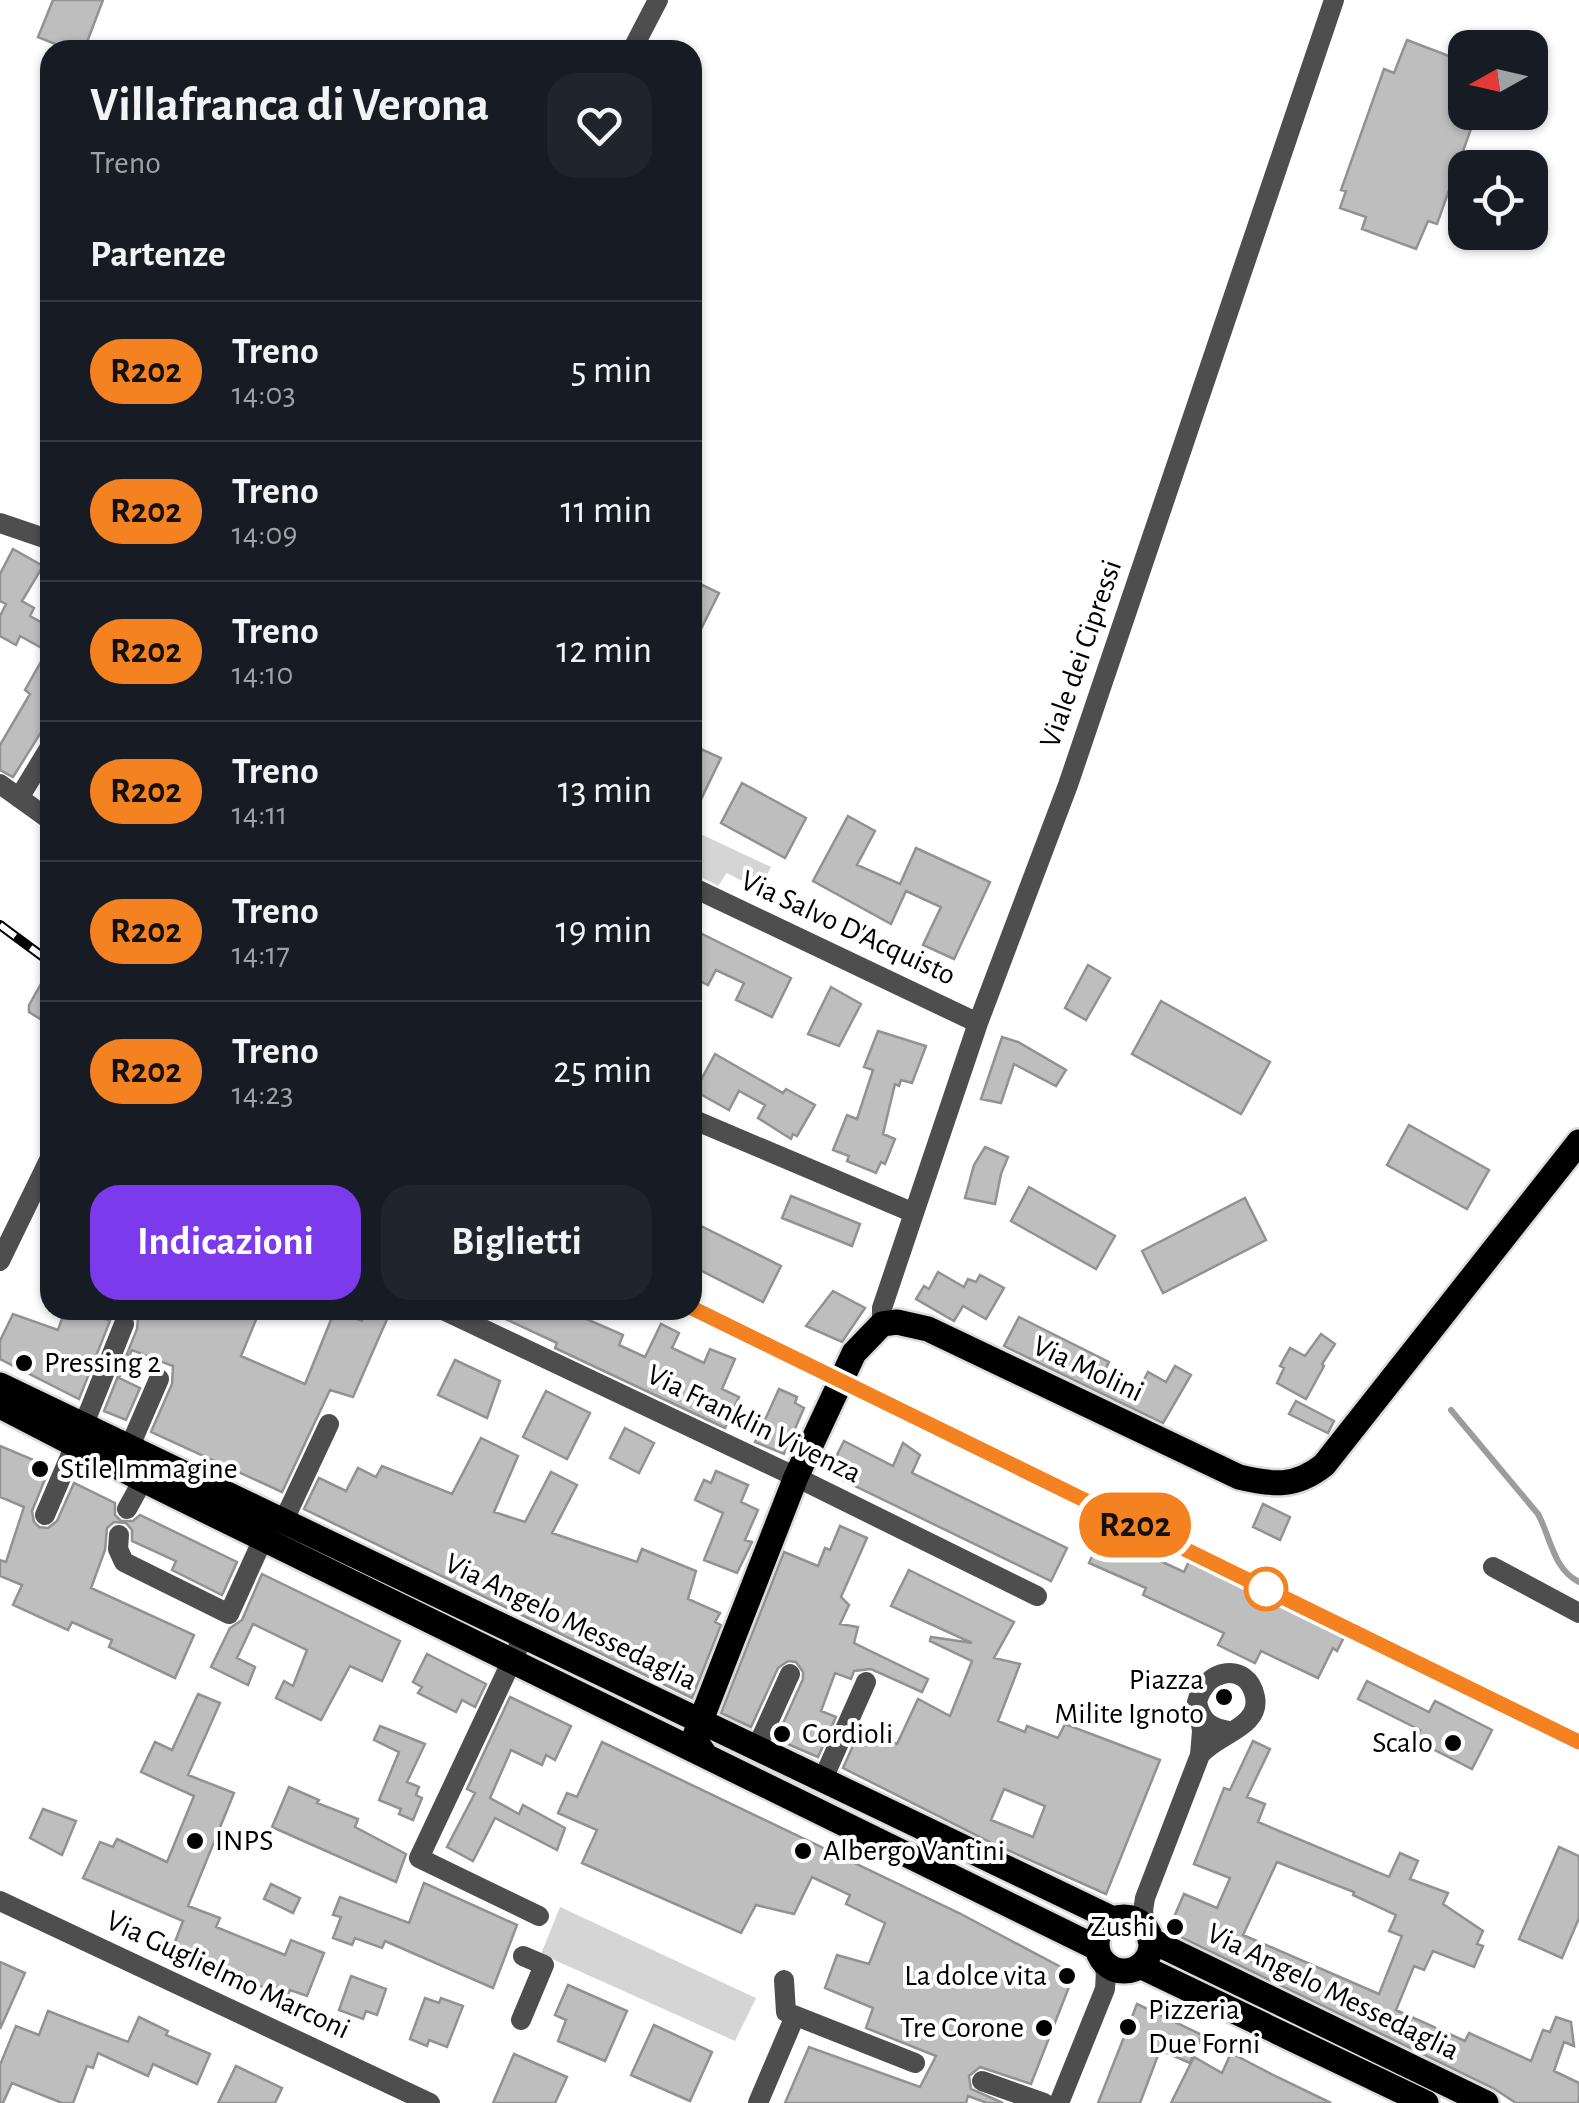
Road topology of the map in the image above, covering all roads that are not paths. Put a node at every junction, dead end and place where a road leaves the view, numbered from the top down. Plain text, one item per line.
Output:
1 (658, 0) edge
2 (1334, 0) edge
3 (637, 40) edge
4 (0, 523) edge
5 (40, 537) edge
6 (40, 763) edge
7 (0, 784) edge
8 (19, 798) junction
9 (40, 813) edge
10 (702, 892) edge
11 (978, 1023) junction
12 (702, 1123) edge
13 (1579, 1142) edge
14 (40, 1179) edge
15 (914, 1213) junction
16 (0, 1261) edge
17 (464, 1320) edge
18 (124, 1324) dead end
19 (882, 1324) junction
20 (159, 1379) dead end
21 (0, 1384) edge
22 (0, 1406) edge
23 (329, 1424) dead end
24 (79, 1434) junction
25 (130, 1446) junction
26 (796, 1476) junction
27 (142, 1480) junction
28 (127, 1509) dead end
29 (45, 1515) dead end
30 (284, 1520) junction
31 (119, 1535) dead end
32 (263, 1539) junction
33 (1494, 1567) dead end
34 (1037, 1596) dead end
35 (1579, 1613) edge
36 (524, 1635) junction
37 (512, 1661) junction
38 (790, 1674) dead end
39 (866, 1682) dead end
40 (1199, 1712) junction
41 (700, 1720) junction
42 (1229, 1732) junction
43 (757, 1748) junction
44 (1200, 1755) junction
45 (706, 1756) junction
46 (823, 1779) junction
47 (1145, 1898) junction
48 (0, 1901) edge
49 (539, 1916) dead end
50 (1117, 1918) junction
51 (1148, 1934) junction
52 (1099, 1954) junction
53 (523, 1956) dead end
54 (1134, 1969) junction
55 (784, 1980) dead end
56 (1105, 1989) junction
57 (795, 2016) junction
58 (521, 2020) dead end
59 (915, 2063) dead end
60 (982, 2081) dead end
61 (430, 2103) edge
62 (758, 2103) edge
63 (1044, 2103) edge
64 (1058, 2103) edge
65 (1426, 2103) edge
66 (1486, 2103) edge

1 - 3 street
2 - 11 street, Viale dei Cipressi
4 - 5 street
6 - 8 street
7 - 8 street
8 - 9 street
10 - 11 street, Via Salvo D'Acquisto
11 - 15 street, Viale dei Cipressi
12 - 15 street
13 - 19 main road, Via Molini
14 - 16 street
15 - 19 street, Viale dei Cipressi
17 - 26 street, Via Franklin Vivenza
18 - 24 street
19 - 26 main road
20 - 25 street
21 - 24 main road, Via Angelo Messedaglia
22 - 24 main road, Via Angelo Messedaglia
23 - 30 street
24 - 25 main road, Via Angelo Messedaglia
24 - 27 main road, Via Angelo Messedaglia
24 - 29 street
25 - 30 main road, Via Angelo Messedaglia
26 - 34 street, Via Franklin Vivenza
26 - 41 main road
27 - 28 street
27 - 32 main road, Via Angelo Messedaglia
30 - 36 main road, Via Angelo Messedaglia
31 - 32 street
32 - 37 main road, Via Angelo Messedaglia
33 - 35 street
36 - 37 street
36 - 41 main road, Via Angelo Messedaglia
37 - 45 main road, Via Angelo Messedaglia
37 - 49 street
38 - 43 street
39 - 46 street
40 - 42 street
40 - 42 street
40 - 44 street
41 - 43 main road, Via Angelo Messedaglia
41 - 45 main road
42 - 44 street
43 - 46 main road, Via Angelo Messedaglia
44 - 47 street
45 - 52 main road, Via Angelo Messedaglia
46 - 50 main road, Via Angelo Messedaglia
47 - 50 street
47 - 51 street
48 - 61 street, Via Guglielmo Marconi
50 - 51 main road
50 - 52 main road
51 - 54 main road
51 - 66 main road, Via Angelo Messedaglia
52 - 54 main road
52 - 56 street
53 - 58 street
54 - 56 street
54 - 65 main road, Via Angelo Messedaglia
55 - 57 street
56 - 64 street
57 - 59 street
57 - 62 street
60 - 63 street

